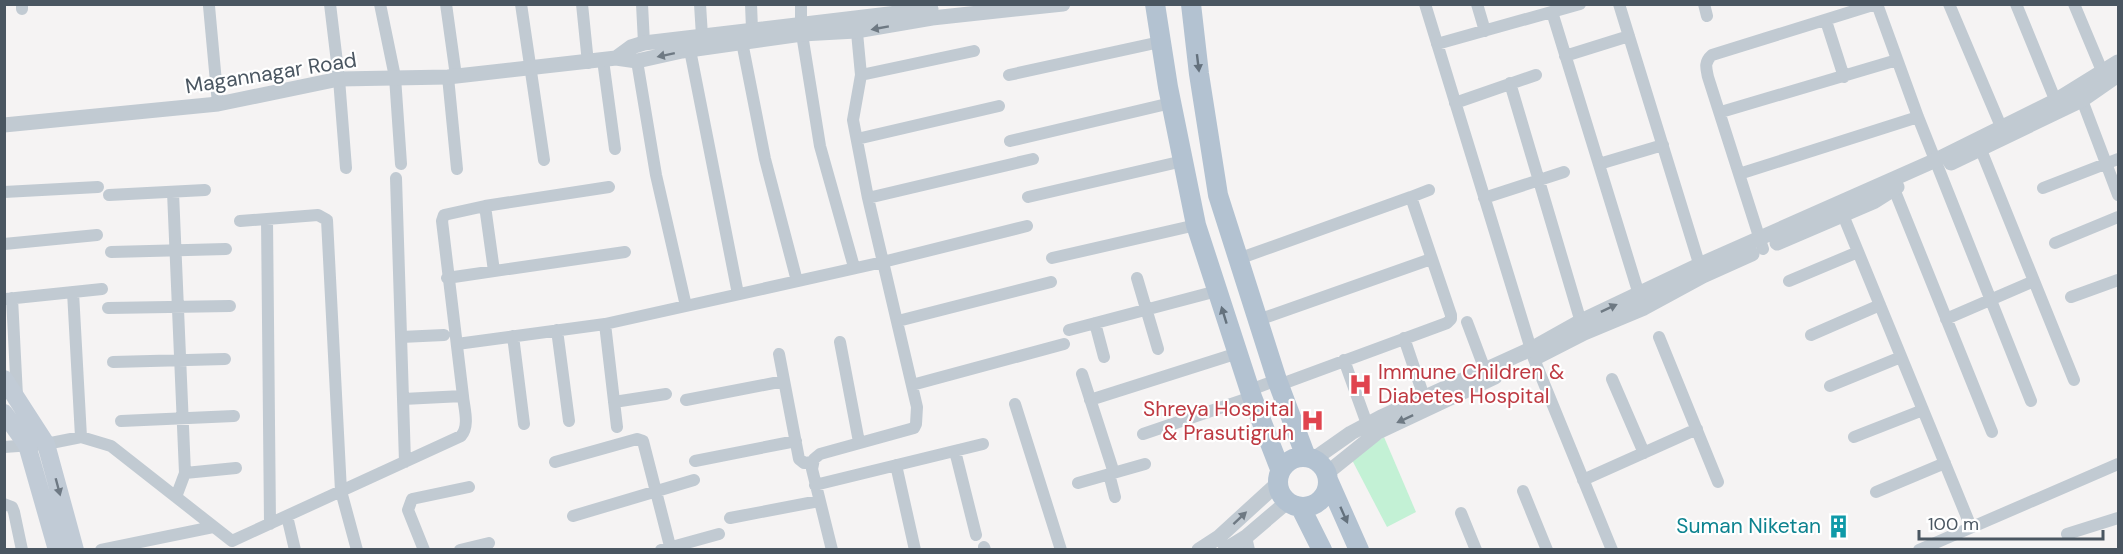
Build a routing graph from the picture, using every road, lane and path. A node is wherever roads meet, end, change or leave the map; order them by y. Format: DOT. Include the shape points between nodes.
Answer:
graph roads {
  1 [pos="330,4"];
  2 [pos="380,4"];
  3 [pos="446,4"];
  4 [pos="521,4"];
  5 [pos="582,4"];
  6 [pos="642,4"];
  7 [pos="700,4"];
  8 [pos="751,4"];
  9 [pos="801,4"];
  10 [pos="969,4"];
  11 [pos="1063,4"];
  12 [pos="1155,4"];
  13 [pos="1191,4"];
  14 [pos="1425,4"];
  15 [pos="1477,4"];
  16 [pos="1580,4"];
  17 [pos="1619,4"];
  18 [pos="1877,4"];
  19 [pos="1949,4"];
  20 [pos="2074,4"];
  21 [pos="209,6"];
  22 [pos="2019,6"];
  23 [pos="999,8"];
  24 [pos="1533,11"];
  25 [pos="1552,12"];
  26 [pos="860,18"];
  27 [pos="1826,21"];
  28 [pos="752,29"];
  29 [pos="802,29"];
  30 [pos="1485,30"];
  31 [pos="702,36"];
  32 [pos="1629,36"];
  33 [pos="742,42"];
  34 [pos="1160,42"];
  35 [pos="644,43"];
  36 [pos="1437,44"];
  37 [pos="690,50"];
  38 [pos="974,51"];
  39 [pos="1565,56"];
  40 [pos="602,60"];
  41 [pos="1897,60"];
  42 [pos="637,61"];
  43 [pos="2118,62"];
  44 [pos="532,69"];
  45 [pos="861,75"];
  46 [pos="1009,75"];
  47 [pos="1536,75"];
  48 [pos="452,76"];
  49 [pos="395,77"];
  50 [pos="1844,77"];
  51 [pos="2110,77"];
  52 [pos="339,79"];
  53 [pos="1510,83"];
  54 [pos="2079,94"];
  55 [pos="1171,103"];
  56 [pos="1455,103"];
  57 [pos="218,104"];
  58 [pos="999,106"];
  59 [pos="2058,106"];
  60 [pos="1721,112"];
  61 [pos="1918,117"];
  62 [pos="4,125"];
  63 [pos="2003,132"];
  64 [pos="857,139"];
  65 [pos="1010,141"];
  66 [pos="1663,145"];
  67 [pos="615,149"];
  68 [pos="1981,150"];
  69 [pos="1033,159"];
  70 [pos="543,160"];
  71 [pos="1183,161"];
  72 [pos="2113,162"];
  73 [pos="401,164"];
  74 [pos="1599,164"];
  75 [pos="1938,164"];
  76 [pos="346,168"];
  77 [pos="457,169"];
  78 [pos="1564,172"];
  79 [pos="1739,174"];
  80 [pos="396,178"];
  81 [pos="1538,180"];
  82 [pos="98,187"];
  83 [pos="609,187"];
  84 [pos="2043,188"];
  85 [pos="1894,189"];
  86 [pos="205,190"];
  87 [pos="1429,190"];
  88 [pos="4,192"];
  89 [pos="173,192"];
  90 [pos="109,195"];
  91 [pos="2118,195"];
  92 [pos="1028,197"];
  93 [pos="1411,197"];
  94 [pos="868,198"];
  95 [pos="1484,198"];
  96 [pos="485,206"];
  97 [pos="1843,215"];
  98 [pos="2118,218"];
  99 [pos="267,219"];
  100 [pos="240,221"];
  101 [pos="1196,225"];
  102 [pos="1027,226"];
  103 [pos="97,235"];
  104 [pos="2055,243"];
  105 [pos="4,244"];
  106 [pos="1761,244"];
  107 [pos="226,249"];
  108 [pos="176,251"];
  109 [pos="111,252"];
  110 [pos="625,252"];
  111 [pos="1858,252"];
  112 [pos="1053,258"];
  113 [pos="1238,259"];
  114 [pos="1431,259"];
  115 [pos="883,262"];
  116 [pos="854,267"];
  117 [pos="494,271"];
  118 [pos="1701,271"];
  119 [pos="447,278"];
  120 [pos="1137,278"];
  121 [pos="797,280"];
  122 [pos="2118,280"];
  123 [pos="1789,281"];
  124 [pos="2034,281"];
  125 [pos="1051,282"];
  126 [pos="102,289"];
  127 [pos="1216,291"];
  128 [pos="73,292"];
  129 [pos="738,294"];
  130 [pos="2071,297"];
  131 [pos="8,299"];
  132 [pos="1990,300"];
  133 [pos="1642,301"];
  134 [pos="1880,305"];
  135 [pos="230,306"];
  136 [pos="686,306"];
  137 [pos="178,307"];
  138 [pos="108,308"];
  139 [pos="1146,310"];
  140 [pos="1946,319"];
  141 [pos="1258,320"];
  142 [pos="898,321"];
  143 [pos="1467,322"];
  144 [pos="1095,323"];
  145 [pos="605,324"];
  146 [pos="1583,327"];
  147 [pos="557,330"];
  148 [pos="1069,330"];
  149 [pos="444,335"];
  150 [pos="1810,335"];
  151 [pos="513,336"];
  152 [pos="1659,337"];
  153 [pos="401,338"];
  154 [pos="1404,338"];
  155 [pos="840,342"];
  156 [pos="457,344"];
  157 [pos="1064,344"];
  158 [pos="1158,349"];
  159 [pos="1238,353"];
  160 [pos="779,354"];
  161 [pos="1533,354"];
  162 [pos="1104,357"];
  163 [pos="1901,357"];
  164 [pos="225,359"];
  165 [pos="180,360"];
  166 [pos="1344,360"];
  167 [pos="113,362"];
  168 [pos="1485,370"];
  169 [pos="1082,374"];
  170 [pos="4,379"];
  171 [pos="1612,379"];
  172 [pos="784,381"];
  173 [pos="2074,381"];
  174 [pos="1278,383"];
  175 [pos="912,385"];
  176 [pos="1830,386"];
  177 [pos="666,394"];
  178 [pos="1251,394"];
  179 [pos="463,396"];
  180 [pos="1424,397"];
  181 [pos="17,398"];
  182 [pos="403,399"];
  183 [pos="686,400"];
  184 [pos="1090,400"];
  185 [pos="2031,401"];
  186 [pos="614,402"];
  187 [pos="1015,404"];
  188 [pos="1923,410"];
  189 [pos="4,413"];
  190 [pos="234,417"];
  191 [pos="183,418"];
  192 [pos="121,421"];
  193 [pos="569,421"];
  194 [pos="524,424"];
  195 [pos="1367,424"];
  196 [pos="617,427"];
  197 [pos="1697,429"];
  198 [pos="1992,432"];
  199 [pos="1143,434"];
  200 [pos="81,437"];
  201 [pos="1854,437"];
  202 [pos="796,441"];
  203 [pos="859,442"];
  204 [pos="46,444"];
  205 [pos="983,444"];
  206 [pos="27,445"];
  207 [pos="4,447"];
  208 [pos="956,451"];
  209 [pos="1644,453"];
  210 [pos="695,461"];
  211 [pos="405,462"];
  212 [pos="555,462"];
  213 [pos="813,462"];
  214 [pos="1945,463"];
  215 [pos="1144,464"];
  216 [pos="2118,464"];
  217 [pos="896,465"];
  218 [pos="1319,467"];
  219 [pos="236,468"];
  220 [pos="185,473"];
  221 [pos="1111,473"];
  222 [pos="1279,476"];
  223 [pos="694,480"];
  224 [pos="1583,480"];
  225 [pos="1718,482"];
  226 [pos="1078,483"];
  227 [pos="815,485"];
  228 [pos="469,486"];
  229 [pos="657,491"];
  230 [pos="1523,491"];
  231 [pos="341,492"];
  232 [pos="1876,492"];
  233 [pos="176,497"];
  234 [pos="1115,497"];
  235 [pos="819,501"];
  236 [pos="4,504"];
  237 [pos="1294,505"];
  238 [pos="1461,513"];
  239 [pos="287,516"];
  240 [pos="573,516"];
  241 [pos="730,518"];
  242 [pos="2118,518"];
  243 [pos="270,524"];
  244 [pos="213,526"];
  245 [pos="1971,527"];
  246 [pos="719,534"];
  247 [pos="2067,534"];
  248 [pos="976,535"];
  249 [pos="489,543"];
  250 [pos="1248,543"];
  251 [pos="232,545"];
  252 [pos="22,549"];
  253 [pos="57,549"];
  254 [pos="75,549"];
  255 [pos="101,549"];
  256 [pos="295,549"];
  257 [pos="357,549"];
  258 [pos="424,549"];
  259 [pos="460,549"];
  260 [pos="668,549"];
  261 [pos="832,549"];
  262 [pos="915,549"];
  263 [pos="1061,549"];
  264 [pos="1199,549"];
  265 [pos="1225,549"];
  266 [pos="1322,549"];
  267 [pos="1359,549"];
  268 [pos="1476,549"];
  269 [pos="1547,549"];
  270 [pos="1612,549"];
  271 [pos="1919,549"];
  1 -- 52 [label="street"];
  2 -- 49 [label="street"];
  3 -- 48 [label="street"];
  4 -- 44 [label="street"];
  5 -- 40 [label="street"];
  6 -- 35 [label="street"];
  7 -- 31 [label="street"];
  8 -- 28 [label="street"];
  9 -- 29 [label="street"];
  10 -- 26 [label="street, Magannagar Road"];
  11 -- 23 [label="street, Magannagar Road"];
  12 -- 34 [label="main road"];
  13 -- 113 [label="main road, one-way" via="1218,195"];
  14 -- 36 [label="street"];
  15 -- 30 [label="street"];
  16 -- 25 [label="street"];
  17 -- 32 [label="street"];
  18 -- 27 [label="street"];
  18 -- 41 [label="street"];
  19 -- 63 [label="street"];
  20 -- 51 [label="street"];
  21 -- 57 [label="street"];
  22 -- 59 [label="street"];
  23 -- 26 [label="street, Magannagar Road, one-way" via="932,18"];
  24 -- 25 [label="street"];
  24 -- 30 [label="street"];
  25 -- 39 [label="street"];
  26 -- 29 [label="street, Magannagar Road"];
  26 -- 45 [label="street"];
  27 -- 50 [label="street"];
  27 -- 60 [label="street" via="1707,59 1708,77"];
  28 -- 29 [label="street, Magannagar Road"];
  28 -- 31 [label="street, Magannagar Road"];
  29 -- 33 [label="street, Magannagar Road"];
  29 -- 116 [label="street" via="820,146"];
  30 -- 36 [label="street"];
  31 -- 35 [label="street, Magannagar Road"];
  32 -- 39 [label="street"];
  32 -- 66 [label="street"];
  33 -- 37 [label="street, Magannagar Road"];
  33 -- 121 [label="street" via="765,159"];
  34 -- 46 [label="street"];
  34 -- 55 [label="main road"];
  35 -- 40 [label="street, Magannagar Road"];
  36 -- 56 [label="street"];
  37 -- 42 [label="street, Magannagar Road, one-way"];
  37 -- 129 [label="street"];
  38 -- 45 [label="street"];
  39 -- 74 [label="street"];
  40 -- 42 [label="street, Magannagar Road"];
  40 -- 44 [label="street, Magannagar Road"];
  40 -- 67 [label="street"];
  41 -- 50 [label="street"];
  41 -- 61 [label="street"];
  42 -- 136 [label="street" via="656,175"];
  43 -- 51 [label="street"];
  44 -- 48 [label="street, Magannagar Road"];
  44 -- 70 [label="street"];
  45 -- 64 [label="street" via="853,120"];
  47 -- 53 [label="street"];
  48 -- 49 [label="street, Magannagar Road"];
  48 -- 77 [label="street"];
  49 -- 52 [label="street, Magannagar Road"];
  49 -- 73 [label="street"];
  50 -- 60 [label="street"];
  51 -- 54 [label="street"];
  52 -- 57 [label="street, Magannagar Road"];
  52 -- 76 [label="street"];
  53 -- 56 [label="street"];
  53 -- 81 [label="street"];
  54 -- 59 [label="street"];
  54 -- 72 [label="street"];
  55 -- 65 [label="street"];
  55 -- 71 [label="main road"];
  56 -- 95 [label="street"];
  57 -- 62 [label="street, Magannagar Road"];
  58 -- 64 [label="street"];
  59 -- 63 [label="street"];
  60 -- 79 [label="street"];
  61 -- 75 [label="street"];
  61 -- 79 [label="street"];
  63 -- 68 [label="street"];
  63 -- 75 [label="street"];
  64 -- 94 [label="street"];
  66 -- 74 [label="street"];
  66 -- 118 [label="street"];
  68 -- 75 [label="street"];
  68 -- 124 [label="street"];
  69 -- 94 [label="street"];
  71 -- 92 [label="street"];
  71 -- 101 [label="main road"];
  72 -- 84 [label="street"];
  72 -- 91 [label="street"];
  74 -- 133 [label="street"];
  75 -- 85 [label="street"];
  75 -- 106 [label="street"];
  75 -- 132 [label="street"];
  78 -- 81 [label="street"];
  79 -- 106 [label="street"];
  80 -- 153 [label="street"];
  81 -- 95 [label="street"];
  81 -- 146 [label="street"];
  82 -- 88 [label="street"];
  83 -- 96 [label="street"];
  85 -- 97 [label="street"];
  85 -- 140 [label="street"];
  86 -- 89 [label="street"];
  87 -- 93 [label="street"];
  89 -- 90 [label="street"];
  89 -- 108 [label="street"];
  93 -- 113 [label="street"];
  93 -- 114 [label="street"];
  94 -- 115 [label="street"];
  95 -- 161 [label="street"];
  96 -- 117 [label="street"];
  96 -- 119 [label="street" via="444,215"];
  97 -- 106 [label="street"];
  97 -- 111 [label="street"];
  98 -- 104 [label="street"];
  99 -- 100 [label="street"];
  99 -- 231 [label="street" via="318,215 327,220"];
  99 -- 243 [label="street"];
  101 -- 112 [label="street"];
  101 -- 127 [label="main road"];
  102 -- 115 [label="street"];
  103 -- 105 [label="street"];
  106 -- 118 [label="street"];
  107 -- 108 [label="street"];
  108 -- 109 [label="street"];
  108 -- 137 [label="street"];
  110 -- 117 [label="street"];
  111 -- 123 [label="street"];
  111 -- 134 [label="street"];
  113 -- 141 [label="main road"];
  114 -- 141 [label="street"];
  114 -- 154 [label="street" via="1451,319"];
  115 -- 116 [label="street"];
  115 -- 142 [label="street"];
  116 -- 121 [label="street"];
  117 -- 119 [label="street"];
  118 -- 133 [label="street"];
  119 -- 156 [label="street"];
  120 -- 139 [label="street"];
  121 -- 129 [label="street"];
  122 -- 130 [label="street"];
  124 -- 132 [label="street"];
  124 -- 173 [label="street"];
  125 -- 142 [label="street"];
  126 -- 128 [label="street"];
  127 -- 139 [label="street"];
  159 -- 127 [label="main road, one-way"];
  128 -- 131 [label="street"];
  128 -- 200 [label="street"];
  129 -- 136 [label="street"];
  131 -- 181 [label="street"];
  132 -- 140 [label="street"];
  132 -- 185 [label="street"];
  133 -- 146 [label="street"];
  134 -- 150 [label="street"];
  134 -- 163 [label="street"];
  135 -- 137 [label="street"];
  136 -- 145 [label="street"];
  137 -- 138 [label="street"];
  137 -- 165 [label="street"];
  139 -- 144 [label="street"];
  139 -- 158 [label="street"];
  140 -- 198 [label="street"];
  141 -- 174 [label="main road"];
  142 -- 175 [label="street"];
  143 -- 168 [label="street"];
  144 -- 148 [label="street"];
  144 -- 162 [label="street"];
  145 -- 147 [label="street"];
  145 -- 186 [label="street"];
  146 -- 161 [label="street"];
  147 -- 151 [label="street"];
  147 -- 193 [label="street"];
  149 -- 153 [label="street"];
  151 -- 156 [label="street"];
  151 -- 194 [label="street"];
  152 -- 197 [label="street"];
  153 -- 182 [label="street"];
  154 -- 166 [label="street"];
  154 -- 180 [label="street"];
  155 -- 203 [label="street"];
  156 -- 179 [label="street"];
  157 -- 175 [label="street"];
  159 -- 178 [label="main road"];
  159 -- 184 [label="street"];
  160 -- 172 [label="street"];
  161 -- 168 [label="street"];
  161 -- 218 [label="street, one-way" via="1378,432"];
  161 -- 224 [label="street"];
  163 -- 176 [label="street"];
  163 -- 188 [label="street"];
  164 -- 165 [label="street"];
  165 -- 167 [label="street"];
  165 -- 191 [label="street"];
  166 -- 174 [label="street"];
  166 -- 195 [label="street"];
  168 -- 180 [label="street"];
  169 -- 184 [label="street"];
  170 -- 181 [label="main road"];
  171 -- 209 [label="street"];
  172 -- 183 [label="street"];
  172 -- 202 [label="street"];
  174 -- 178 [label="street"];
  174 -- 218 [label="main road"];
  175 -- 203 [label="street" via="917,407 914,428"];
  177 -- 186 [label="street"];
  178 -- 199 [label="street"];
  178 -- 222 [label="main road"];
  179 -- 182 [label="street"];
  179 -- 211 [label="street" via="466,429 461,436"];
  180 -- 195 [label="street"];
  181 -- 204 [label="main road"];
  182 -- 211 [label="street"];
  184 -- 221 [label="street"];
  186 -- 196 [label="street"];
  187 -- 263 [label="street"];
  188 -- 201 [label="street"];
  188 -- 214 [label="street"];
  189 -- 206 [label="main road"];
  190 -- 191 [label="street"];
  191 -- 192 [label="street"];
  191 -- 220 [label="street"];
  195 -- 218 [label="street"];
  197 -- 209 [label="street"];
  197 -- 225 [label="street"];
  200 -- 204 [label="street"];
  200 -- 233 [label="street" via="111,446"];
  202 -- 210 [label="street"];
  202 -- 213 [label="street" via="801,462"];
  203 -- 213 [label="street" via="820,454"];
  204 -- 206 [label="street"];
  204 -- 254 [label="main road, one-way"];
  205 -- 208 [label="street"];
  206 -- 207 [label="street"];
  206 -- 253 [label="main road"];
  208 -- 217 [label="street"];
  208 -- 248 [label="street"];
  209 -- 224 [label="street"];
  211 -- 231 [label="street"];
  212 -- 229 [label="street" via="637,439 645,445"];
  213 -- 227 [label="street"];
  214 -- 232 [label="street"];
  214 -- 245 [label="street"];
  215 -- 221 [label="street"];
  216 -- 245 [label="street"];
  217 -- 227 [label="street"];
  217 -- 262 [label="street"];
  218 -- 222 [label="main road" via="1295,457"];
  218 -- 237 [label="main road" via="1327,491 1312,506"];
  218 -- 267 [label="main road, one-way"];
  219 -- 220 [label="street"];
  220 -- 233 [label="street"];
  221 -- 226 [label="street"];
  221 -- 234 [label="street"];
  222 -- 237 [label="main road" via="1280,494"];
  264 -- 222 [label="street, one-way" via="1219,537"];
  223 -- 229 [label="street"];
  224 -- 270 [label="street"];
  227 -- 235 [label="street"];
  228 -- 258 [label="street" via="412,499 408,510"];
  229 -- 240 [label="street"];
  229 -- 260 [label="street"];
  230 -- 269 [label="street"];
  231 -- 239 [label="street"];
  231 -- 257 [label="street"];
  233 -- 244 [label="street"];
  235 -- 241 [label="street"];
  235 -- 261 [label="street"];
  236 -- 252 [label="street" via="14,512"];
  237 -- 250 [label="street"];
  237 -- 266 [label="main road"];
  238 -- 268 [label="street"];
  239 -- 243 [label="street"];
  239 -- 256 [label="street"];
  242 -- 247 [label="street"];
  243 -- 251 [label="street"];
  244 -- 251 [label="street"];
  244 -- 255 [label="street"];
  245 -- 271 [label="street"];
  246 -- 260 [label="street"];
  249 -- 259 [label="street"];
  250 -- 265 [label="street"];
}
